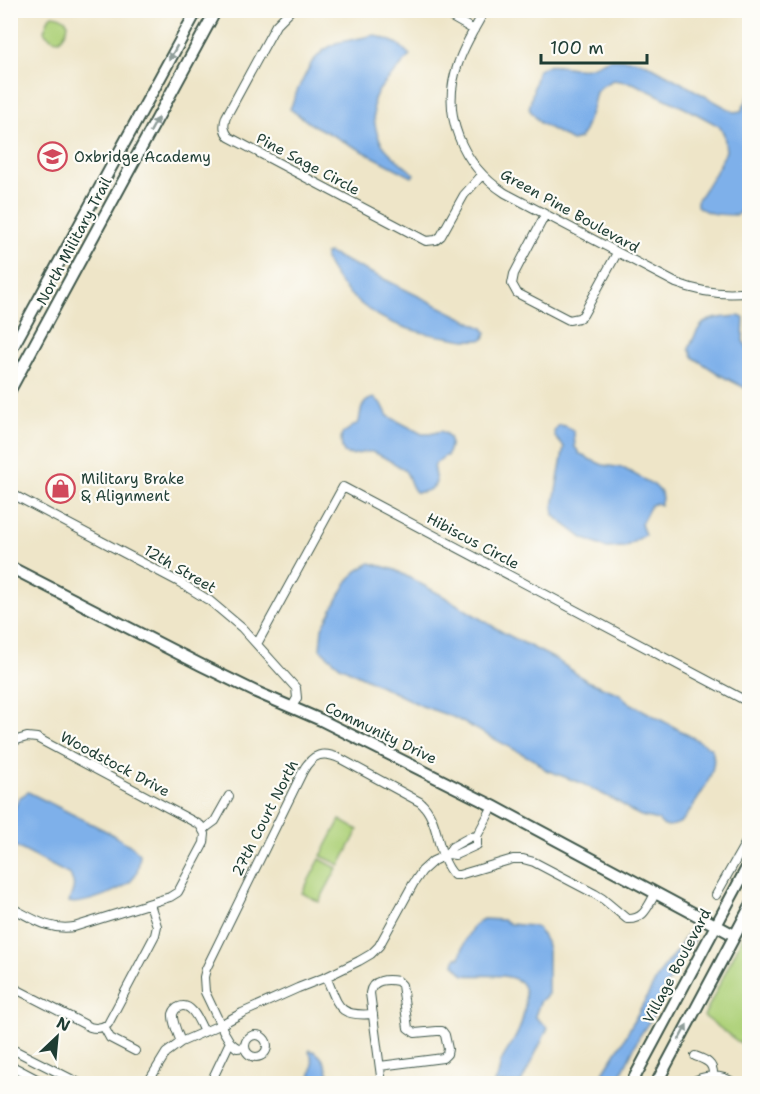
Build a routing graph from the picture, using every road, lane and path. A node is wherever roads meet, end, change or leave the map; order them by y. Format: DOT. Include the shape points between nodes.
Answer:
graph roads {
  1 [pos="196,10"];
  2 [pos="216,10"];
  3 [pos="291,10"];
  4 [pos="439,10"];
  5 [pos="485,10"];
  6 [pos="474,30"];
  7 [pos="482,176"];
  8 [pos="100,187"];
  9 [pos="116,195"];
  10 [pos="545,215"];
  11 [pos="617,253"];
  12 [pos="750,292"];
  13 [pos="10,352"];
  14 [pos="10,390"];
  15 [pos="10,493"];
  16 [pos="10,567"];
  17 [pos="256,644"];
  18 [pos="750,703"];
  19 [pos="292,707"];
  20 [pos="10,742"];
  21 [pos="229,796"];
  22 [pos="492,806"];
  23 [pos="204,829"];
  24 [pos="750,835"];
  25 [pos="446,856"];
  26 [pos="750,862"];
  27 [pos="655,894"];
  28 [pos="716,896"];
  29 [pos="150,904"];
  30 [pos="10,907"];
  31 [pos="750,907"];
  32 [pos="715,925"];
  33 [pos="734,935"];
  34 [pos="326,978"];
  35 [pos="10,986"];
  36 [pos="372,1014"];
  37 [pos="222,1024"];
  38 [pos="104,1027"];
  39 [pos="204,1032"];
  40 [pos="229,1040"];
  41 [pos="181,1042"];
  42 [pos="245,1047"];
  43 [pos="10,1048"];
  44 [pos="135,1051"];
  45 [pos="695,1056"];
  46 [pos="10,1065"];
  47 [pos="380,1066"];
  48 [pos="713,1076"];
  49 [pos="46,1083"];
  50 [pos="81,1083"];
  51 [pos="147,1083"];
  52 [pos="210,1083"];
  53 [pos="382,1083"];
  54 [pos="631,1083"];
  55 [pos="656,1083"];
  56 [pos="690,1083"];
  57 [pos="736,1083"];
  1 -- 8 [label="street, North Military Trail, one-way"];
  9 -- 2 [label="street, North Military Trail, one-way"];
  3 -- 7 [label="street, Pine Sage Circle" via="276,25 225,117 224,128 229,138 426,241 441,237 464,195"];
  4 -- 6 [label="street"];
  5 -- 6 [label="street, Green Pine Boulevard"];
  6 -- 7 [label="street, Green Pine Boulevard" via="457,66 452,106 456,131"];
  7 -- 10 [label="street, Green Pine Boulevard"];
  8 -- 9 [label="street"];
  8 -- 13 [label="street, North Military Trail"];
  9 -- 14 [label="street, North Military Trail"];
  10 -- 11 [label="street, Green Pine Boulevard"];
  10 -- 11 [label="street" via="512,284 517,293 564,318 574,320 583,315"];
  11 -- 12 [label="street, Green Pine Boulevard" via="687,287 714,293"];
  15 -- 17 [label="street, 12th Street" via="192,590 226,614"];
  16 -- 19 [label="street, Community Drive"];
  17 -- 18 [label="street, Hibiscus Circle" via="343,487"];
  17 -- 19 [label="street, 12th Street" via="296,688 297,698"];
  19 -- 22 [label="street, Community Drive"];
  20 -- 23 [label="street, Woodstock Drive" via="37,738"];
  21 -- 23 [label="street" via="215,821"];
  22 -- 25 [label="street" via="477,836 452,848"];
  22 -- 27 [label="street, Community Drive"];
  23 -- 29 [label="street" via="204,843 178,892"];
  24 -- 28 [label="street"];
  25 -- 27 [label="street, 27th Court North" via="454,875 513,859 529,860 595,894 627,919 645,912"];
  25 -- 34 [label="street" via="422,871 380,946"];
  25 -- 37 [label="street, 27th Court North" via="429,812 420,802 333,756 312,758 206,969 205,992"];
  26 -- 32 [label="street, Village Boulevard"];
  27 -- 32 [label="street, Community Drive"];
  29 -- 30 [label="street" via="63,929"];
  29 -- 38 [label="street" via="157,926 155,935"];
  31 -- 33 [label="street"];
  32 -- 33 [label="street, Community Drive"];
  32 -- 54 [label="street, Village Boulevard"];
  55 -- 33 [label="street, one-way"];
  34 -- 36 [label="street" via="344,1011"];
  34 -- 37 [label="street"];
  35 -- 38 [label="street" via="94,1029"];
  36 -- 47 [label="street"];
  36 -- 47 [label="street" via="370,988 378,981 399,981 408,1028 416,1032 442,1031 448,1049 443,1058"];
  37 -- 39 [label="street"];
  37 -- 40 [label="street, 27th Court North"];
  38 -- 44 [label="street" via="111,1038"];
  39 -- 41 [label="street"];
  39 -- 41 [label="street" via="188,1007 178,1007 173,1015"];
  40 -- 42 [label="street" via="237,1048"];
  40 -- 52 [label="street"];
  41 -- 51 [label="street" via="166,1053"];
  43 -- 50 [label="street"];
  45 -- 48 [label="street" via="709,1062"];
  46 -- 49 [label="street"];
  47 -- 53 [label="street"];
  48 -- 56 [label="street"];
  48 -- 57 [label="street"];
}
